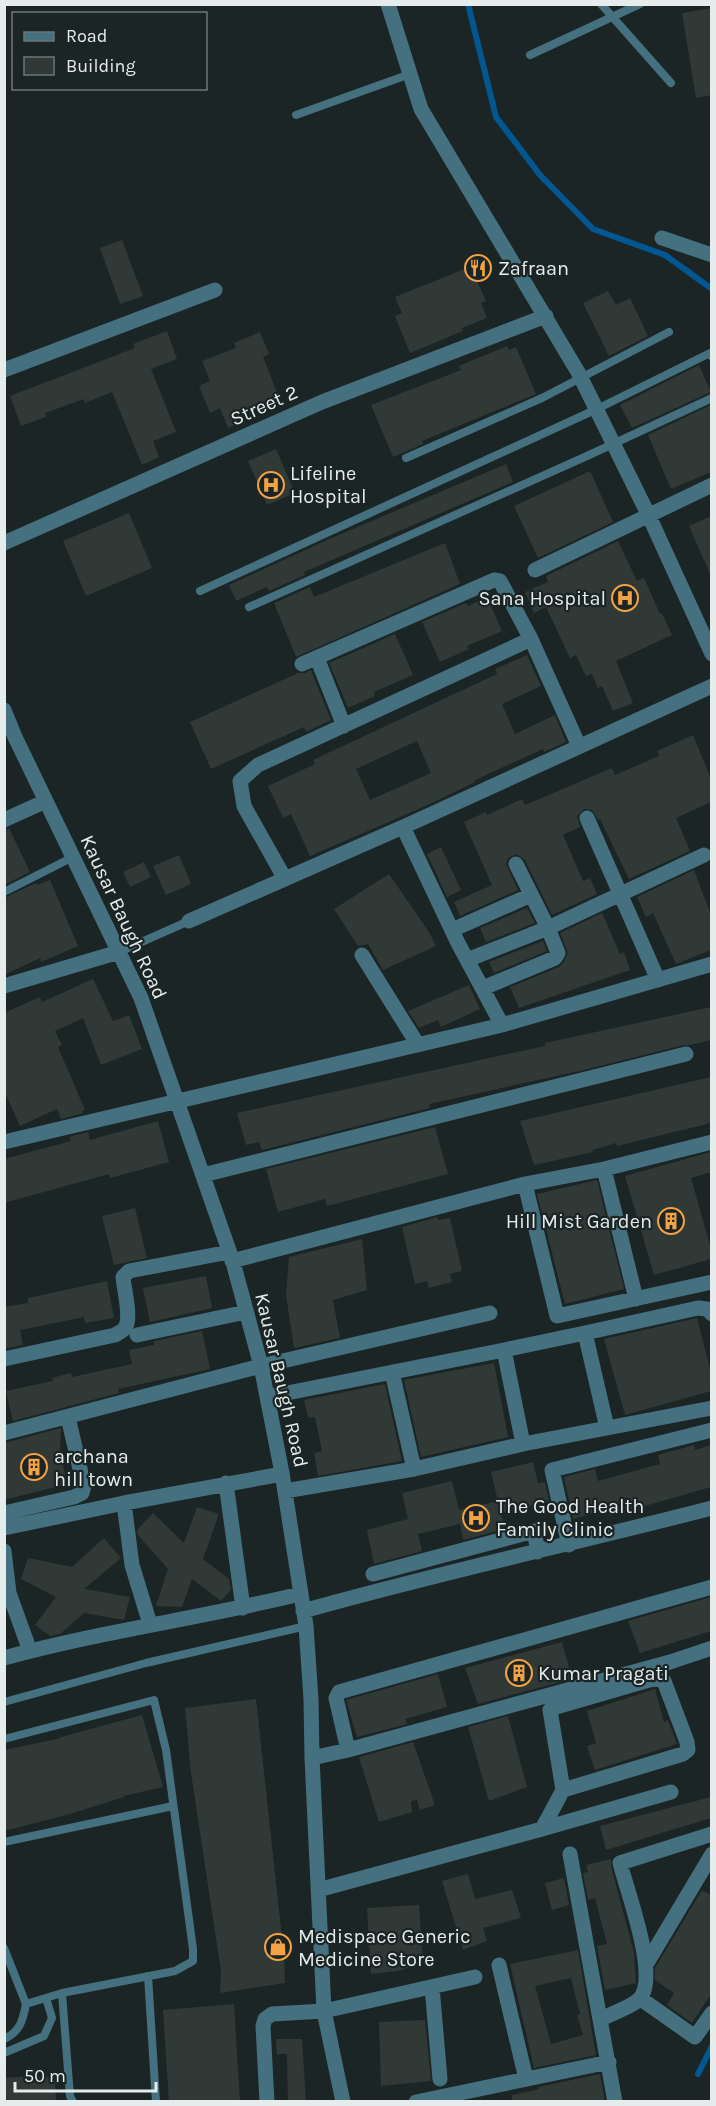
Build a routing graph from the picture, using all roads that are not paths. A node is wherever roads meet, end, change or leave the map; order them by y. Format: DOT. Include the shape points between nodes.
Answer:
graph roads {
  1 [pos="388,4"];
  2 [pos="602,4"];
  3 [pos="640,4"];
  4 [pos="611,17"];
  5 [pos="530,55"];
  6 [pos="410,74"];
  7 [pos="671,83"];
  8 [pos="296,115"];
  9 [pos="662,238"];
  10 [pos="711,255"];
  11 [pos="215,290"];
  12 [pos="546,316"];
  13 [pos="669,332"];
  14 [pos="711,357"];
  15 [pos="4,370"];
  16 [pos="581,378"];
  17 [pos="711,398"];
  18 [pos="597,409"];
  19 [pos="614,444"];
  20 [pos="406,458"];
  21 [pos="711,485"];
  22 [pos="648,514"];
  23 [pos="4,543"];
  24 [pos="535,570"];
  25 [pos="200,591"];
  26 [pos="249,607"];
  27 [pos="531,639"];
  28 [pos="711,654"];
  29 [pos="317,658"];
  30 [pos="302,664"];
  31 [pos="711,686"];
  32 [pos="5,712"];
  33 [pos="344,726"];
  34 [pos="579,746"];
  35 [pos="46,801"];
  36 [pos="587,818"];
  37 [pos="4,820"];
  38 [pos="403,827"];
  39 [pos="704,855"];
  40 [pos="73,857"];
  41 [pos="516,864"];
  42 [pos="285,879"];
  43 [pos="4,892"];
  44 [pos="621,894"];
  45 [pos="531,895"];
  46 [pos="189,921"];
  47 [pos="548,927"];
  48 [pos="452,930"];
  49 [pos="119,952"];
  50 [pos="362,955"];
  51 [pos="467,960"];
  52 [pos="711,964"];
  53 [pos="658,980"];
  54 [pos="4,986"];
  55 [pos="483,988"];
  56 [pos="502,1025"];
  57 [pos="418,1045"];
  58 [pos="686,1054"];
  59 [pos="177,1100"];
  60 [pos="4,1142"];
  61 [pos="711,1142"];
  62 [pos="604,1169"];
  63 [pos="203,1175"];
  64 [pos="525,1184"];
  65 [pos="231,1256"];
  66 [pos="711,1282"];
  67 [pos="636,1299"];
  68 [pos="246,1312"];
  69 [pos="490,1313"];
  70 [pos="711,1314"];
  71 [pos="585,1333"];
  72 [pos="137,1335"];
  73 [pos="504,1350"];
  74 [pos="4,1359"];
  75 [pos="261,1366"];
  76 [pos="392,1372"];
  77 [pos="267,1397"];
  78 [pos="711,1407"];
  79 [pos="68,1417"];
  80 [pos="607,1428"];
  81 [pos="711,1430"];
  82 [pos="4,1432"];
  83 [pos="523,1444"];
  84 [pos="414,1469"];
  85 [pos="282,1474"];
  86 [pos="226,1483"];
  87 [pos="285,1491"];
  88 [pos="124,1503"];
  89 [pos="711,1508"];
  90 [pos="4,1513"];
  91 [pos="4,1528"];
  92 [pos="569,1545"];
  93 [pos="4,1551"];
  94 [pos="538,1552"];
  95 [pos="444,1555"];
  96 [pos="448,1573"];
  97 [pos="373,1574"];
  98 [pos="711,1587"];
  99 [pos="300,1594"];
  100 [pos="243,1608"];
  101 [pos="304,1618"];
  102 [pos="150,1624"];
  103 [pos="711,1647"];
  104 [pos="30,1651"];
  105 [pos="4,1658"];
  106 [pos="4,1702"];
  107 [pos="4,1739"];
  108 [pos="348,1750"];
  109 [pos="312,1758"];
  110 [pos="563,1790"];
  111 [pos="671,1792"];
  112 [pos="173,1806"];
  113 [pos="543,1829"];
  114 [pos="711,1834"];
  115 [pos="4,1842"];
  116 [pos="570,1854"];
  117 [pos="711,1854"];
  118 [pos="318,1890"];
  119 [pos="4,1948"];
  120 [pos="647,1963"];
  121 [pos="499,1965"];
  122 [pos="148,1976"];
  123 [pos="475,1977"];
  124 [pos="432,1987"];
  125 [pos="62,1993"];
  126 [pos="46,1998"];
  127 [pos="640,1999"];
  128 [pos="26,2004"];
  129 [pos="324,2011"];
  130 [pos="711,2013"];
  131 [pos="601,2019"];
  132 [pos="4,2039"];
  133 [pos="4,2053"];
  134 [pos="609,2062"];
  135 [pos="440,2079"];
  136 [pos="526,2079"];
  137 [pos="72,2102"];
  138 [pos="156,2102"];
  139 [pos="267,2102"];
  140 [pos="343,2102"];
  141 [pos="416,2102"];
  142 [pos="615,2102"];
  1 -- 6 [label="street"];
  2 -- 4 [label="lane"];
  3 -- 4 [label="lane"];
  4 -- 5 [label="lane"];
  4 -- 7 [label="lane"];
  6 -- 8 [label="lane"];
  6 -- 12 [label="street" via="421,110"];
  9 -- 10 [label="street"];
  11 -- 15 [label="street"];
  12 -- 16 [label="street"];
  12 -- 23 [label="street, Street 2" via="322,402"];
  13 -- 16 [label="lane"];
  14 -- 18 [label="lane" via="710,353"];
  16 -- 18 [label="street"];
  16 -- 20 [label="lane"];
  17 -- 19 [label="lane"];
  18 -- 19 [label="street"];
  18 -- 25 [label="lane"];
  19 -- 22 [label="street"];
  19 -- 26 [label="lane"];
  21 -- 22 [label="street"];
  22 -- 24 [label="street"];
  22 -- 28 [label="street"];
  27 -- 29 [label="street" via="500,581 494,580"];
  27 -- 33 [label="street"];
  27 -- 34 [label="street"];
  29 -- 30 [label="street"];
  29 -- 33 [label="street"];
  31 -- 34 [label="street"];
  32 -- 35 [label="street, Kausar Baugh Road"];
  33 -- 42 [label="street" via="258,765 240,781 244,806"];
  34 -- 38 [label="street"];
  35 -- 37 [label="street"];
  35 -- 40 [label="street, Kausar Baugh Road"];
  36 -- 44 [label="street"];
  38 -- 42 [label="street"];
  38 -- 48 [label="street"];
  39 -- 44 [label="street"];
  40 -- 43 [label="lane"];
  40 -- 49 [label="street, Kausar Baugh Road"];
  41 -- 45 [label="street"];
  42 -- 46 [label="street"];
  44 -- 47 [label="street"];
  44 -- 53 [label="street"];
  45 -- 47 [label="street"];
  45 -- 48 [label="street"];
  46 -- 49 [label="lane"];
  47 -- 51 [label="street"];
  47 -- 55 [label="street" via="558,953 555,958"];
  48 -- 51 [label="street"];
  49 -- 54 [label="street"];
  49 -- 59 [label="street, Kausar Baugh Road" via="141,998"];
  50 -- 57 [label="street"];
  51 -- 55 [label="street"];
  52 -- 53 [label="street"];
  53 -- 56 [label="street"];
  55 -- 56 [label="street"];
  56 -- 57 [label="street"];
  57 -- 59 [label="street"];
  58 -- 63 [label="street"];
  59 -- 60 [label="street"];
  59 -- 63 [label="street, Kausar Baugh Road"];
  61 -- 62 [label="street"];
  62 -- 64 [label="street"];
  62 -- 67 [label="street"];
  63 -- 65 [label="street, Kausar Baugh Road"];
  64 -- 65 [label="street"];
  64 -- 67 [label="street" via="557,1316"];
  65 -- 68 [label="street, Kausar Baugh Road"];
  65 -- 74 [label="street" via="129,1271 123,1277 128,1316 124,1329 115,1335"];
  66 -- 67 [label="street"];
  68 -- 72 [label="street"];
  68 -- 75 [label="street, Kausar Baugh Road"];
  69 -- 75 [label="street"];
  70 -- 71 [label="street" via="698,1308"];
  71 -- 73 [label="street"];
  71 -- 80 [label="street"];
  73 -- 76 [label="street"];
  73 -- 83 [label="street"];
  75 -- 77 [label="street, Kausar Baugh Road"];
  75 -- 79 [label="street"];
  76 -- 77 [label="street"];
  76 -- 84 [label="street"];
  77 -- 85 [label="street, Kausar Baugh Road"];
  78 -- 80 [label="street"];
  79 -- 82 [label="street"];
  79 -- 90 [label="street" via="84,1486 82,1493"];
  80 -- 83 [label="street"];
  81 -- 92 [label="street" via="552,1470"];
  83 -- 84 [label="street"];
  84 -- 87 [label="street"];
  85 -- 86 [label="street"];
  85 -- 87 [label="street, Kausar Baugh Road"];
  86 -- 88 [label="street"];
  86 -- 100 [label="street"];
  87 -- 99 [label="street, Kausar Baugh Road"];
  88 -- 91 [label="street"];
  88 -- 102 [label="street" via="132,1565"];
  89 -- 92 [label="street"];
  92 -- 94 [label="street"];
  93 -- 104 [label="street" via="9,1593"];
  94 -- 95 [label="street" via="534,1531"];
  94 -- 96 [label="street"];
  95 -- 96 [label="street"];
  95 -- 97 [label="street"];
  96 -- 101 [label="street"];
  98 -- 108 [label="street" via="339,1692 336,1698"];
  99 -- 100 [label="street"];
  99 -- 101 [label="street, Kausar Baugh Road"];
  100 -- 102 [label="street"];
  101 -- 106 [label="lane"];
  101 -- 109 [label="street, Kausar Baugh Road"];
  102 -- 104 [label="street"];
  103 -- 108 [label="street" via="659,1665"];
  104 -- 105 [label="street"];
  107 -- 112 [label="lane" via="154,1700"];
  108 -- 109 [label="street"];
  109 -- 118 [label="street, Kausar Baugh Road"];
  110 -- 110 [label="street" via="550,1710 657,1678 664,1681 688,1750 683,1755"];
  110 -- 113 [label="street"];
  111 -- 113 [label="street"];
  112 -- 115 [label="lane"];
  112 -- 122 [label="lane" via="193,1961 175,1971"];
  113 -- 118 [label="street"];
  114 -- 120 [label="street" via="620,1863"];
  116 -- 131 [label="street"];
  117 -- 120 [label="street"];
  118 -- 129 [label="street, Kausar Baugh Road"];
  119 -- 128 [label="lane"];
  120 -- 127 [label="street" via="646,1988"];
  121 -- 136 [label="street"];
  122 -- 125 [label="lane"];
  122 -- 138 [label="lane"];
  123 -- 124 [label="street"];
  124 -- 129 [label="street"];
  124 -- 135 [label="street"];
  125 -- 126 [label="lane"];
  125 -- 137 [label="lane"];
  126 -- 128 [label="lane"];
  126 -- 133 [label="lane" via="52,2018 44,2036"];
  127 -- 130 [label="street" via="696,2037"];
  127 -- 131 [label="street"];
  128 -- 132 [label="lane" via="23,2024"];
  129 -- 139 [label="street" via="272,2014 265,2019"];
  129 -- 140 [label="street, Kausar Baugh Road"];
  131 -- 134 [label="street"];
  134 -- 136 [label="street"];
  134 -- 142 [label="street"];
  136 -- 141 [label="street"];
}
